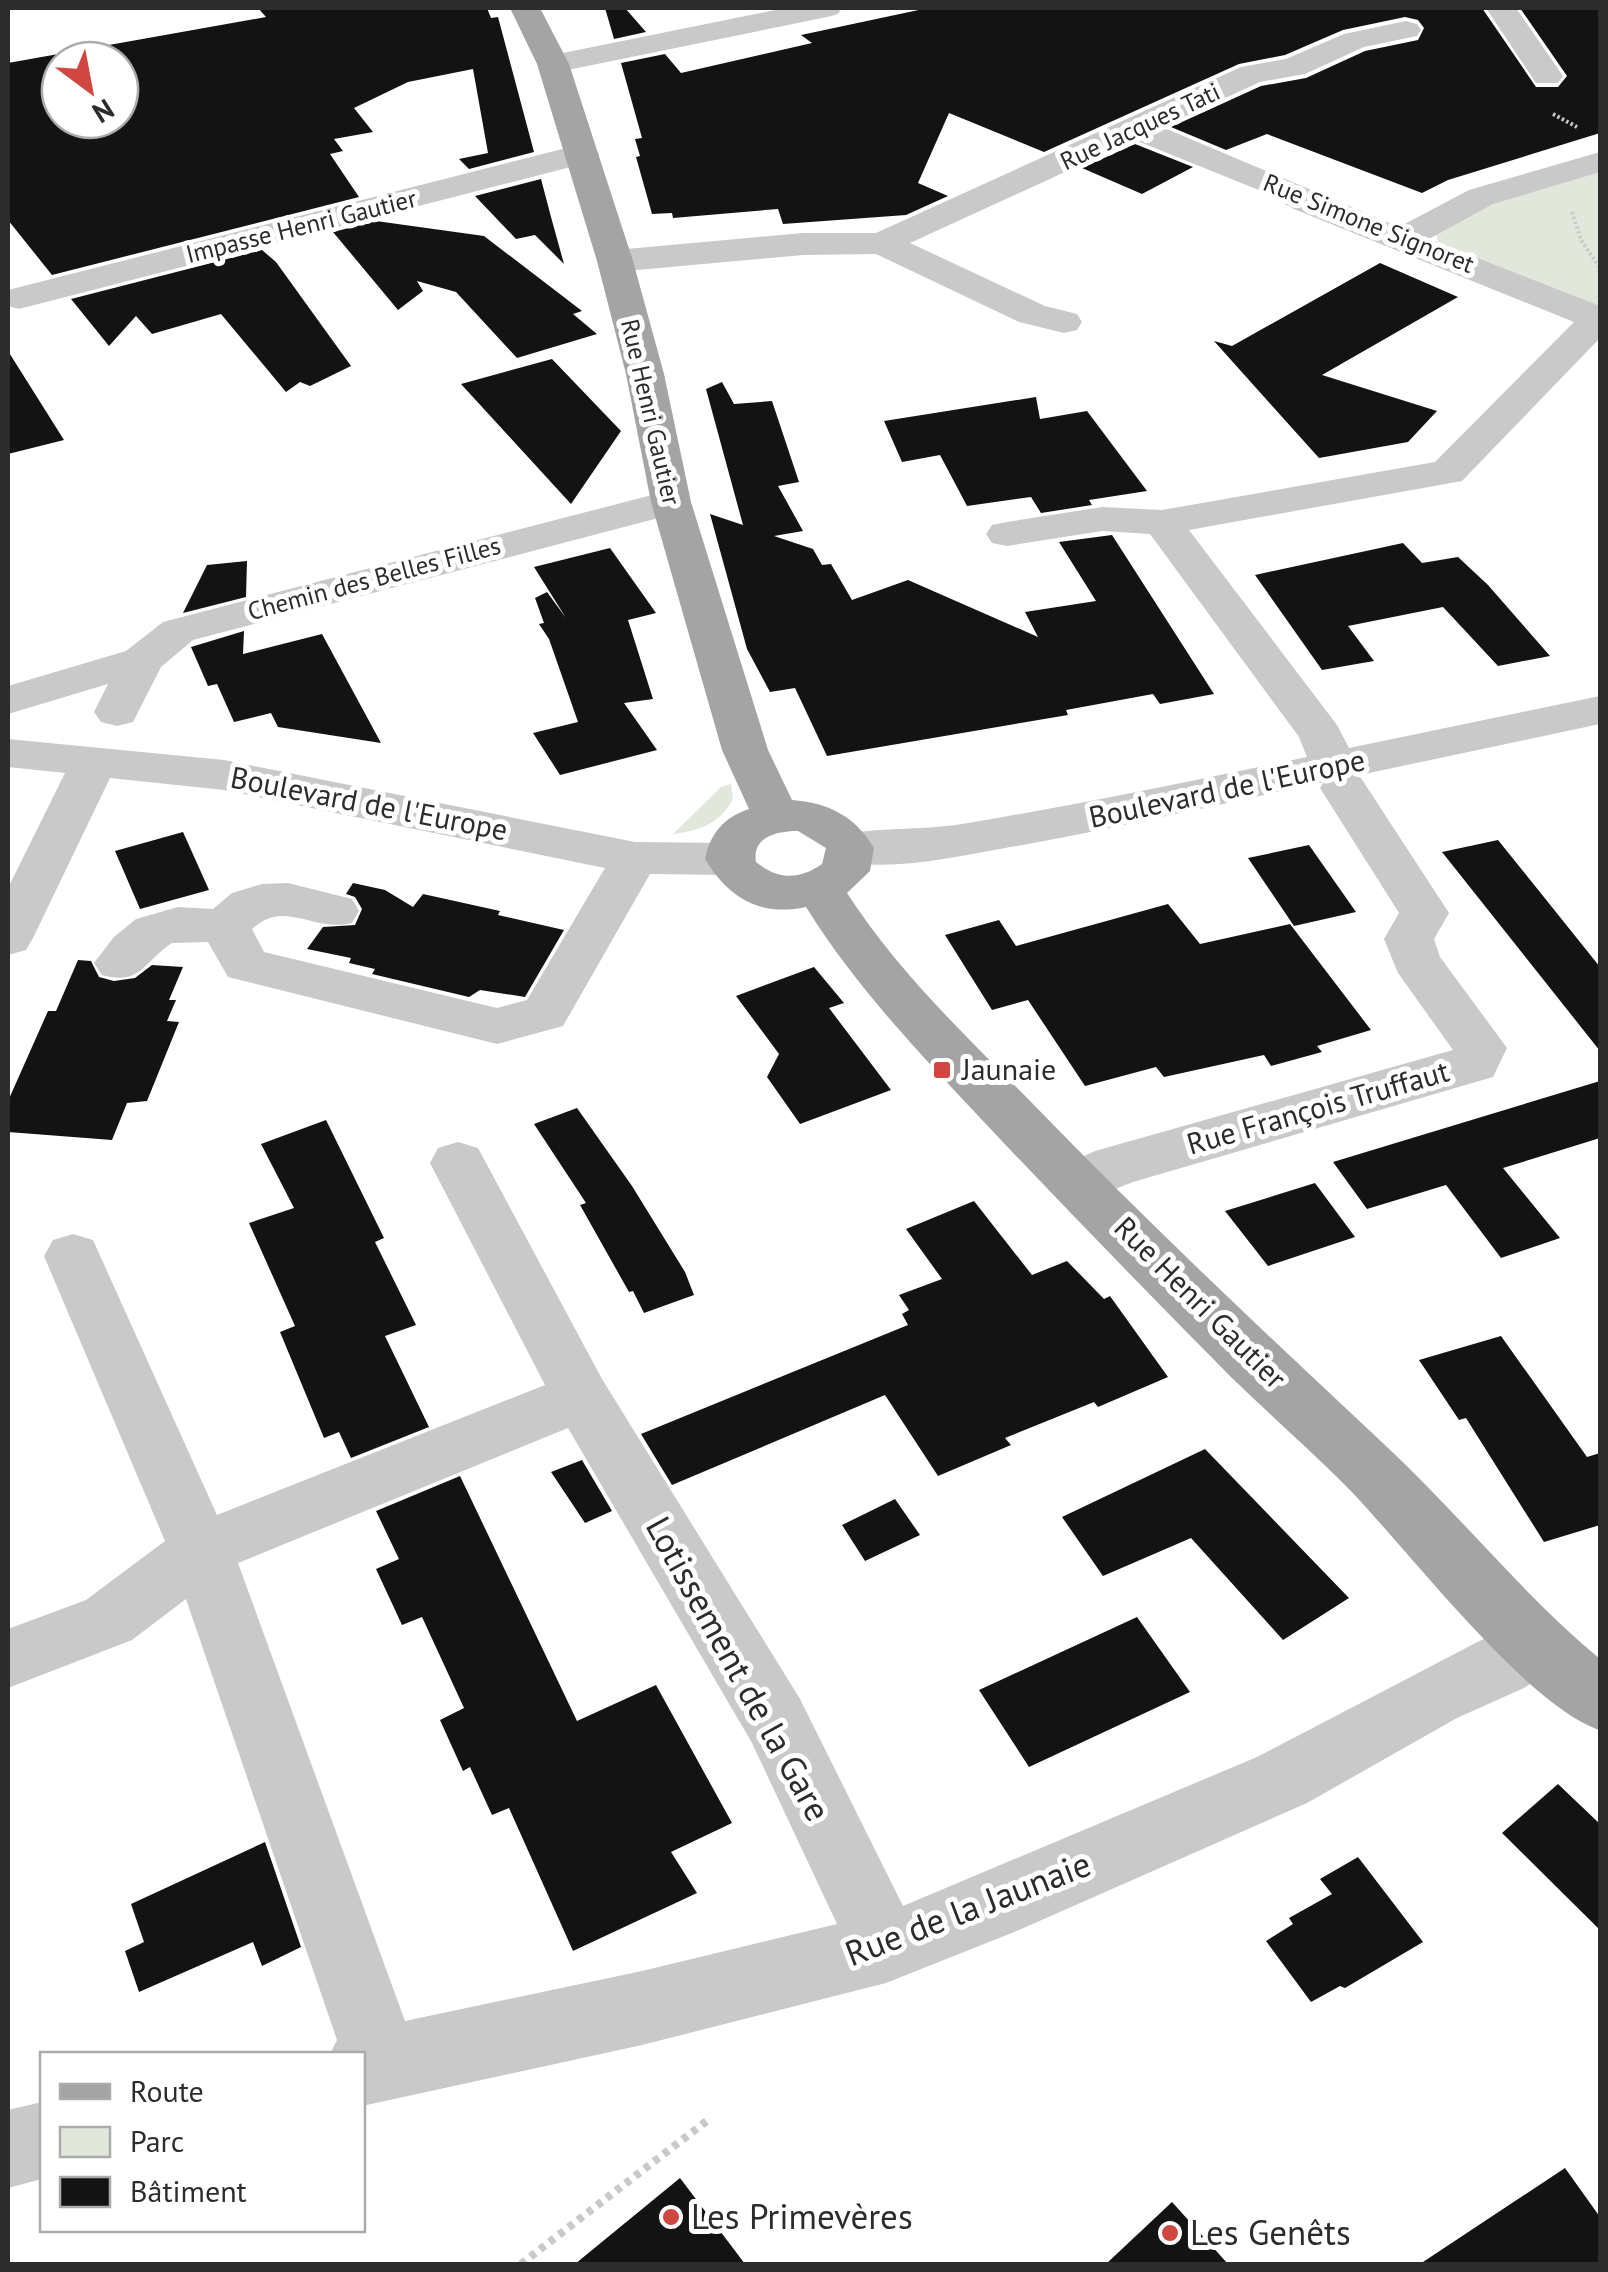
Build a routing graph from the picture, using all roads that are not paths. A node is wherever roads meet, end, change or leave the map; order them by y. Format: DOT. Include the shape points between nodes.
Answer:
graph roads {
  1 [pos="525,8"];
  2 [pos="828,8"];
  3 [pos="1501,8"];
  4 [pos="1406,30"];
  5 [pos="554,64"];
  6 [pos="1548,76"];
  7 [pos="1137,129"];
  8 [pos="582,154"];
  9 [pos="1600,162"];
  10 [pos="1404,238"];
  11 [pos="882,243"];
  12 [pos="615,261"];
  13 [pos="19,298"];
  14 [pos="1600,318"];
  15 [pos="1064,322"];
  16 [pos="671,502"];
  17 [pos="1162,522"];
  18 [pos="1008,534"];
  19 [pos="142,660"];
  20 [pos="8,700"];
  21 [pos="1600,710"];
  22 [pos="117,712"];
  23 [pos="8,753"];
  24 [pos="94,760"];
  25 [pos="1339,778"];
  26 [pos="776,816"];
  27 [pos="635,858"];
  28 [pos="729,858"];
  29 [pos="835,868"];
  30 [pos="334,911"];
  31 [pos="225,927"];
  32 [pos="8,938"];
  33 [pos="120,963"];
  34 [pos="458,1163"];
  35 [pos="1080,1182"];
  36 [pos="73,1256"];
  37 [pos="581,1396"];
  38 [pos="200,1550"];
  39 [pos="1534,1645"];
  40 [pos="8,1659"];
  41 [pos="1600,1700"];
  42 [pos="886,1948"];
  43 [pos="373,2065"];
  44 [pos="40,2140"];
  45 [pos="8,2148"];
  1 -- 5 [label="main road, Rue Henri Gautier"];
  2 -- 5 [label="street"];
  3 -- 6 [label="street"];
  4 -- 7 [label="street, Rue Jacques Tati" via="1252,74"];
  5 -- 8 [label="main road, Rue Henri Gautier"];
  7 -- 10 [label="street, Rue Simone Signoret"];
  7 -- 11 [label="street, Rue Jacques Tati"];
  8 -- 12 [label="main road, Rue Henri Gautier"];
  8 -- 13 [label="street, Impasse Henri Gautier"];
  9 -- 10 [label="street" via="1482,197"];
  10 -- 14 [label="street, Rue Simone Signoret"];
  11 -- 12 [label="street, Rue Jacques Tati"];
  11 -- 15 [label="street, Rue Jacques Tati" via="1032,314"];
  12 -- 16 [label="main road, Rue Henri Gautier"];
  14 -- 17 [label="street" via="1448,472"];
  16 -- 19 [label="street, Chemin des Belles Filles" via="178,631"];
  16 -- 26 [label="main road, Rue Henri Gautier" via="745,750"];
  17 -- 18 [label="street" via="1102,520"];
  17 -- 25 [label="street, Rue François Truffaut" via="1321,735"];
  19 -- 20 [label="street"];
  19 -- 22 [label="street, Chemin des Belles Filles"];
  21 -- 25 [label="street, Boulevard de l'Europe"];
  23 -- 24 [label="street, Boulevard de l'Europe"];
  24 -- 27 [label="street, Boulevard de l'Europe" via="224,776"];
  24 -- 32 [label="street"];
  25 -- 29 [label="street, Boulevard de l'Europe" via="930,845"];
  25 -- 35 [label="street, Rue François Truffaut" via="1424,913 1409,939 1416,962 1480,1048 1474,1064"];
  26 -- 28 [label="main road" via="736,836"];
  26 -- 29 [label="main road" via="816,819 844,836"];
  27 -- 28 [label="street, Boulevard de l'Europe"];
  27 -- 31 [label="street" via="545,1013 497,1026 246,965"];
  28 -- 29 [label="main road" via="734,871 761,890 800,893"];
  29 -- 35 [label="main road, Rue Henri Gautier" via="853,942 900,999"];
  30 -- 31 [label="street" via="281,896 240,908"];
  31 -- 33 [label="street" via="184,921 156,930 142,935"];
  34 -- 37 [label="street, Lotissement de la Gare"];
  35 -- 39 [label="main road, Rue Henri Gautier" via="1368,1468"];
  36 -- 38 [label="street"];
  37 -- 38 [label="street"];
  37 -- 42 [label="street, Lotissement de la Gare" via="776,1721"];
  38 -- 40 [label="street" via="109,1620"];
  38 -- 43 [label="street"];
  39 -- 41 [label="main road, Rue Henri Gautier"];
  39 -- 42 [label="street, Rue de la Jaunaie" via="1282,1780"];
  42 -- 43 [label="street, Rue de la Jaunaie"];
  44 -- 45 [label="street"];
}
